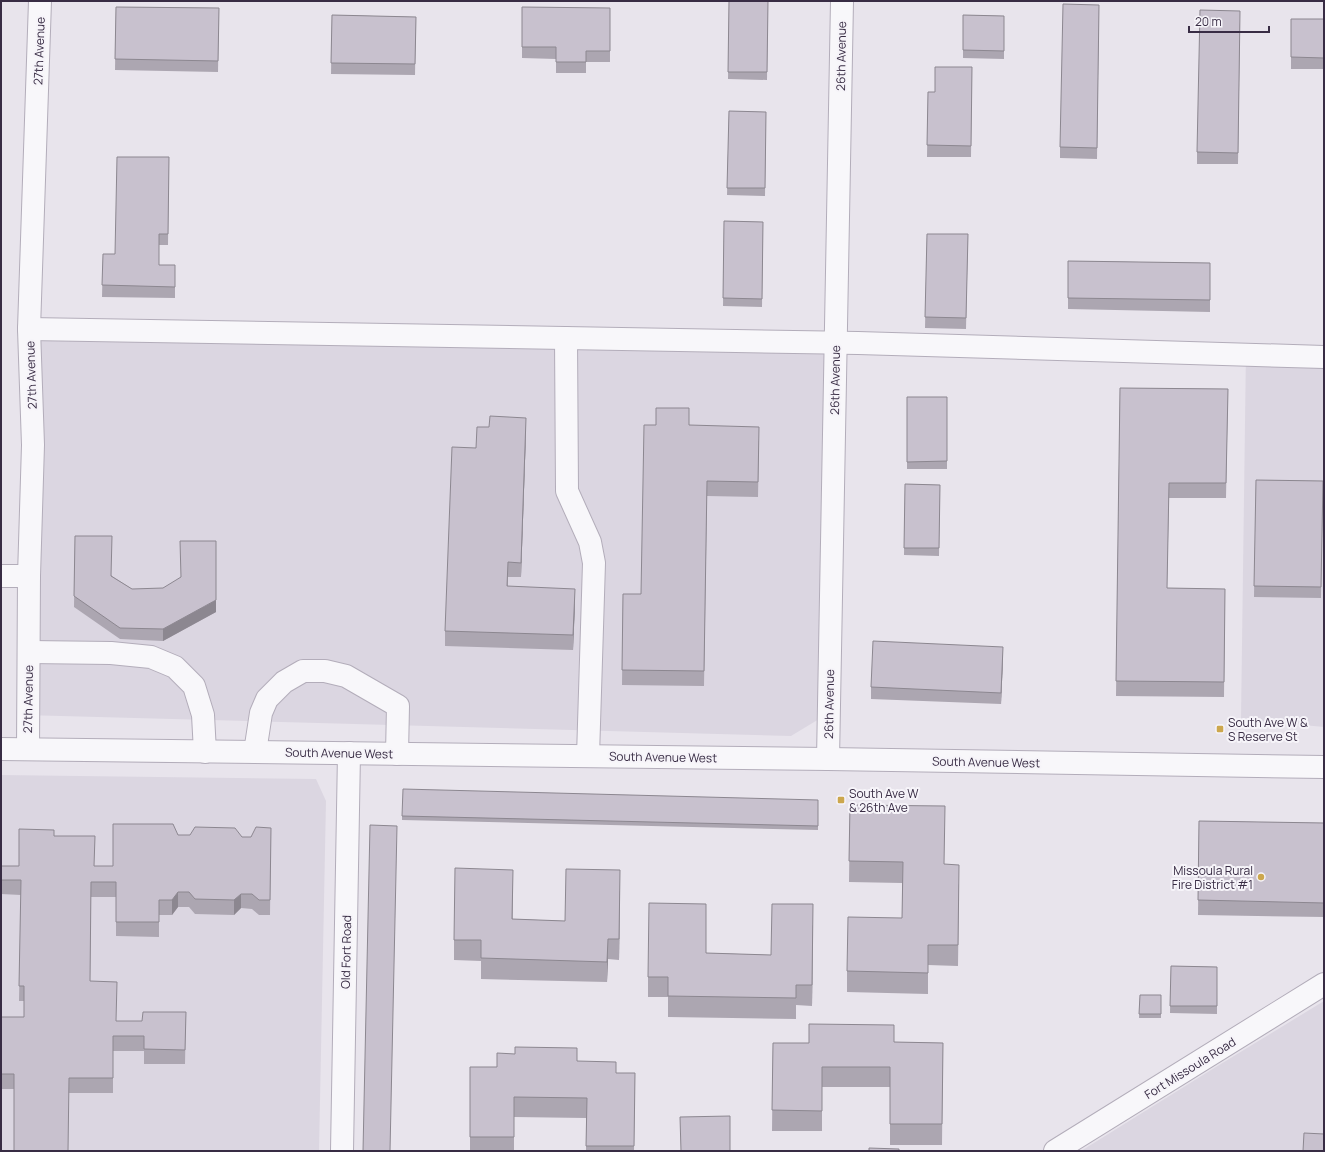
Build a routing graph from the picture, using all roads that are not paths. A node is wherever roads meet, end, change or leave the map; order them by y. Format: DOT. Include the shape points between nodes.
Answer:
graph roads {
  1 [pos="40,1"];
  2 [pos="842,1"];
  3 [pos="29,329"];
  4 [pos="566,338"];
  5 [pos="836,343"];
  6 [pos="1324,357"];
  7 [pos="1,576"];
  8 [pos="29,576"];
  9 [pos="29,652"];
  10 [pos="1,749"];
  11 [pos="28,749"];
  12 [pos="205,752"];
  13 [pos="256,752"];
  14 [pos="348,753"];
  15 [pos="397,754"];
  16 [pos="588,756"];
  17 [pos="828,759"];
  18 [pos="1324,767"];
  19 [pos="1324,984"];
  20 [pos="342,1151"];
  21 [pos="1055,1151"];
  1 -- 3 [label="street, 27th Avenue"];
  2 -- 5 [label="street, 26th Avenue"];
  3 -- 4 [label="street"];
  3 -- 8 [label="street, 27th Avenue" via="33,445"];
  4 -- 5 [label="street"];
  4 -- 16 [label="street" via="567,491 590,542 594,562"];
  5 -- 6 [label="street"];
  5 -- 17 [label="street, 26th Avenue"];
  7 -- 8 [label="street"];
  8 -- 9 [label="street, 27th Avenue"];
  9 -- 11 [label="street, 27th Avenue"];
  9 -- 12 [label="street" via="111,653 151,657 175,667 194,686 204,715"];
  10 -- 11 [label="street, South Avenue West"];
  11 -- 12 [label="street, South Avenue West"];
  12 -- 13 [label="street, South Avenue West"];
  13 -- 14 [label="street, South Avenue West"];
  13 -- 15 [label="street" via="261,713 267,699 284,682 303,671 325,671 346,676 398,706"];
  14 -- 15 [label="street, South Avenue West"];
  14 -- 20 [label="street, Old Fort Road"];
  15 -- 16 [label="street, South Avenue West"];
  16 -- 17 [label="street, South Avenue West"];
  17 -- 18 [label="street, South Avenue West"];
  19 -- 21 [label="street, Fort Missoula Road"];
}
